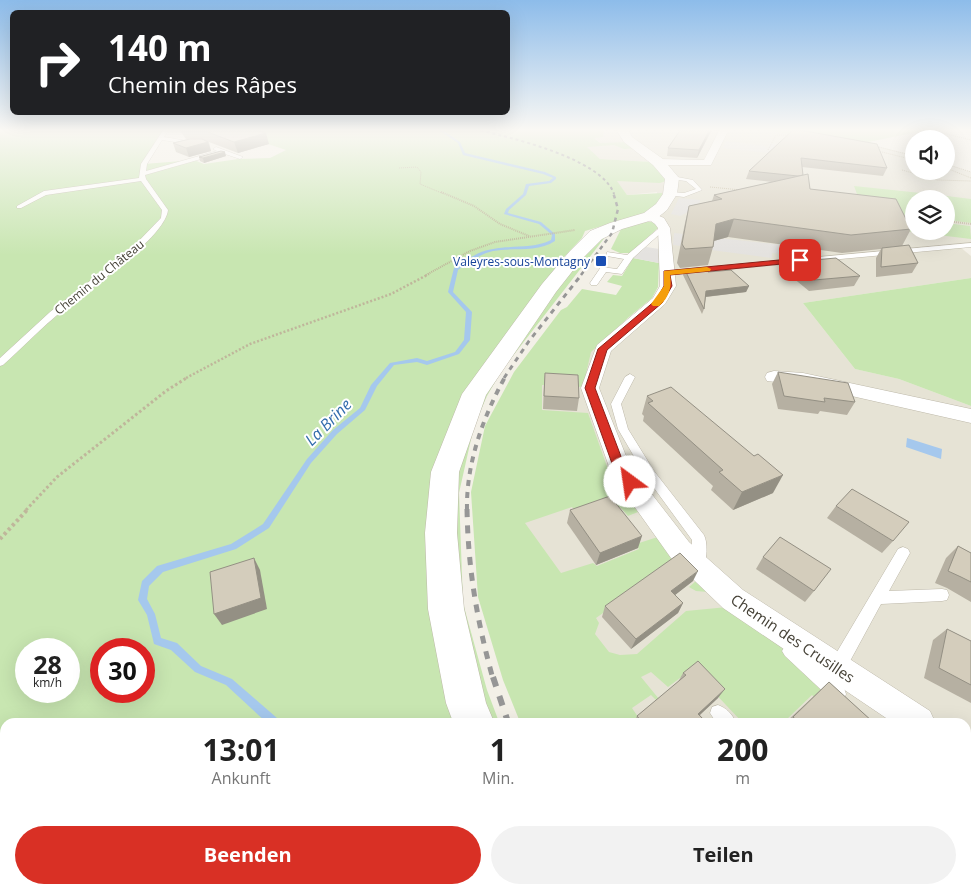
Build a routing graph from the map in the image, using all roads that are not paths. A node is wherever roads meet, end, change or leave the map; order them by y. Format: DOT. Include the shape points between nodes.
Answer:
graph roads {
  1 [pos="143,171"];
  2 [pos="162,171"];
  3 [pos="666,171"];
  4 [pos="143,177"];
  5 [pos="672,178"];
  6 [pos="670,194"];
  7 [pos="19,207"];
  8 [pos="650,216"];
  9 [pos="665,229"];
  10 [pos="608,242"];
  11 [pos="971,245"];
  12 [pos="628,258"];
  13 [pos="666,273"];
  14 [pos="594,282"];
  15 [pos="0,363"];
  16 [pos="774,376"];
  17 [pos="630,377"];
  18 [pos="971,416"];
  19 [pos="904,553"];
  20 [pos="698,566"];
  21 [pos="942,595"];
  22 [pos="878,598"];
  23 [pos="733,599"];
  24 [pos="837,668"];
  25 [pos="848,703"];
  26 [pos="472,718"];
  27 [pos="913,718"];
  1 -- 4 [label="lane"];
  2 -- 4 [label="lane"];
  3 -- 5 [label="street"];
  4 -- 7 [label="lane" via="44,192"];
  4 -- 15 [label="lane, Chemin du Château" via="153,196 163,206 162,220 134,252 53,314"];
  5 -- 6 [label="street"];
  5 -- 6 [label="lane" via="690,180 697,185 698,192"];
  6 -- 8 [label="street" via="662,208"];
  8 -- 9 [label="street" via="661,222"];
  8 -- 10 [label="street"];
  9 -- 12 [label="lane"];
  9 -- 13 [label="street, Chemin des Crusilles"];
  10 -- 12 [label="lane"];
  10 -- 26 [label="street" via="588,241 549,288 474,394 445,472 440,533 446,609"];
  11 -- 13 [label="lane"];
  12 -- 14 [label="lane" via="618,272 604,269"];
  13 -- 20 [label="street, Chemin des Crusilles" via="668,286 659,302 603,349 590,388 620,469 680,550"];
  16 -- 18 [label="street" via="803,379"];
  17 -- 20 [label="lane" via="616,404 623,429 650,474 699,539"];
  19 -- 22 [label="lane"];
  20 -- 23 [label="street, Chemin des Crusilles"];
  21 -- 22 [label="lane"];
  22 -- 24 [label="lane"];
  23 -- 24 [label="street, Chemin des Crusilles"];
  23 -- 25 [label="lane"];
  24 -- 27 [label="street, Chemin des Crusilles"];
}
